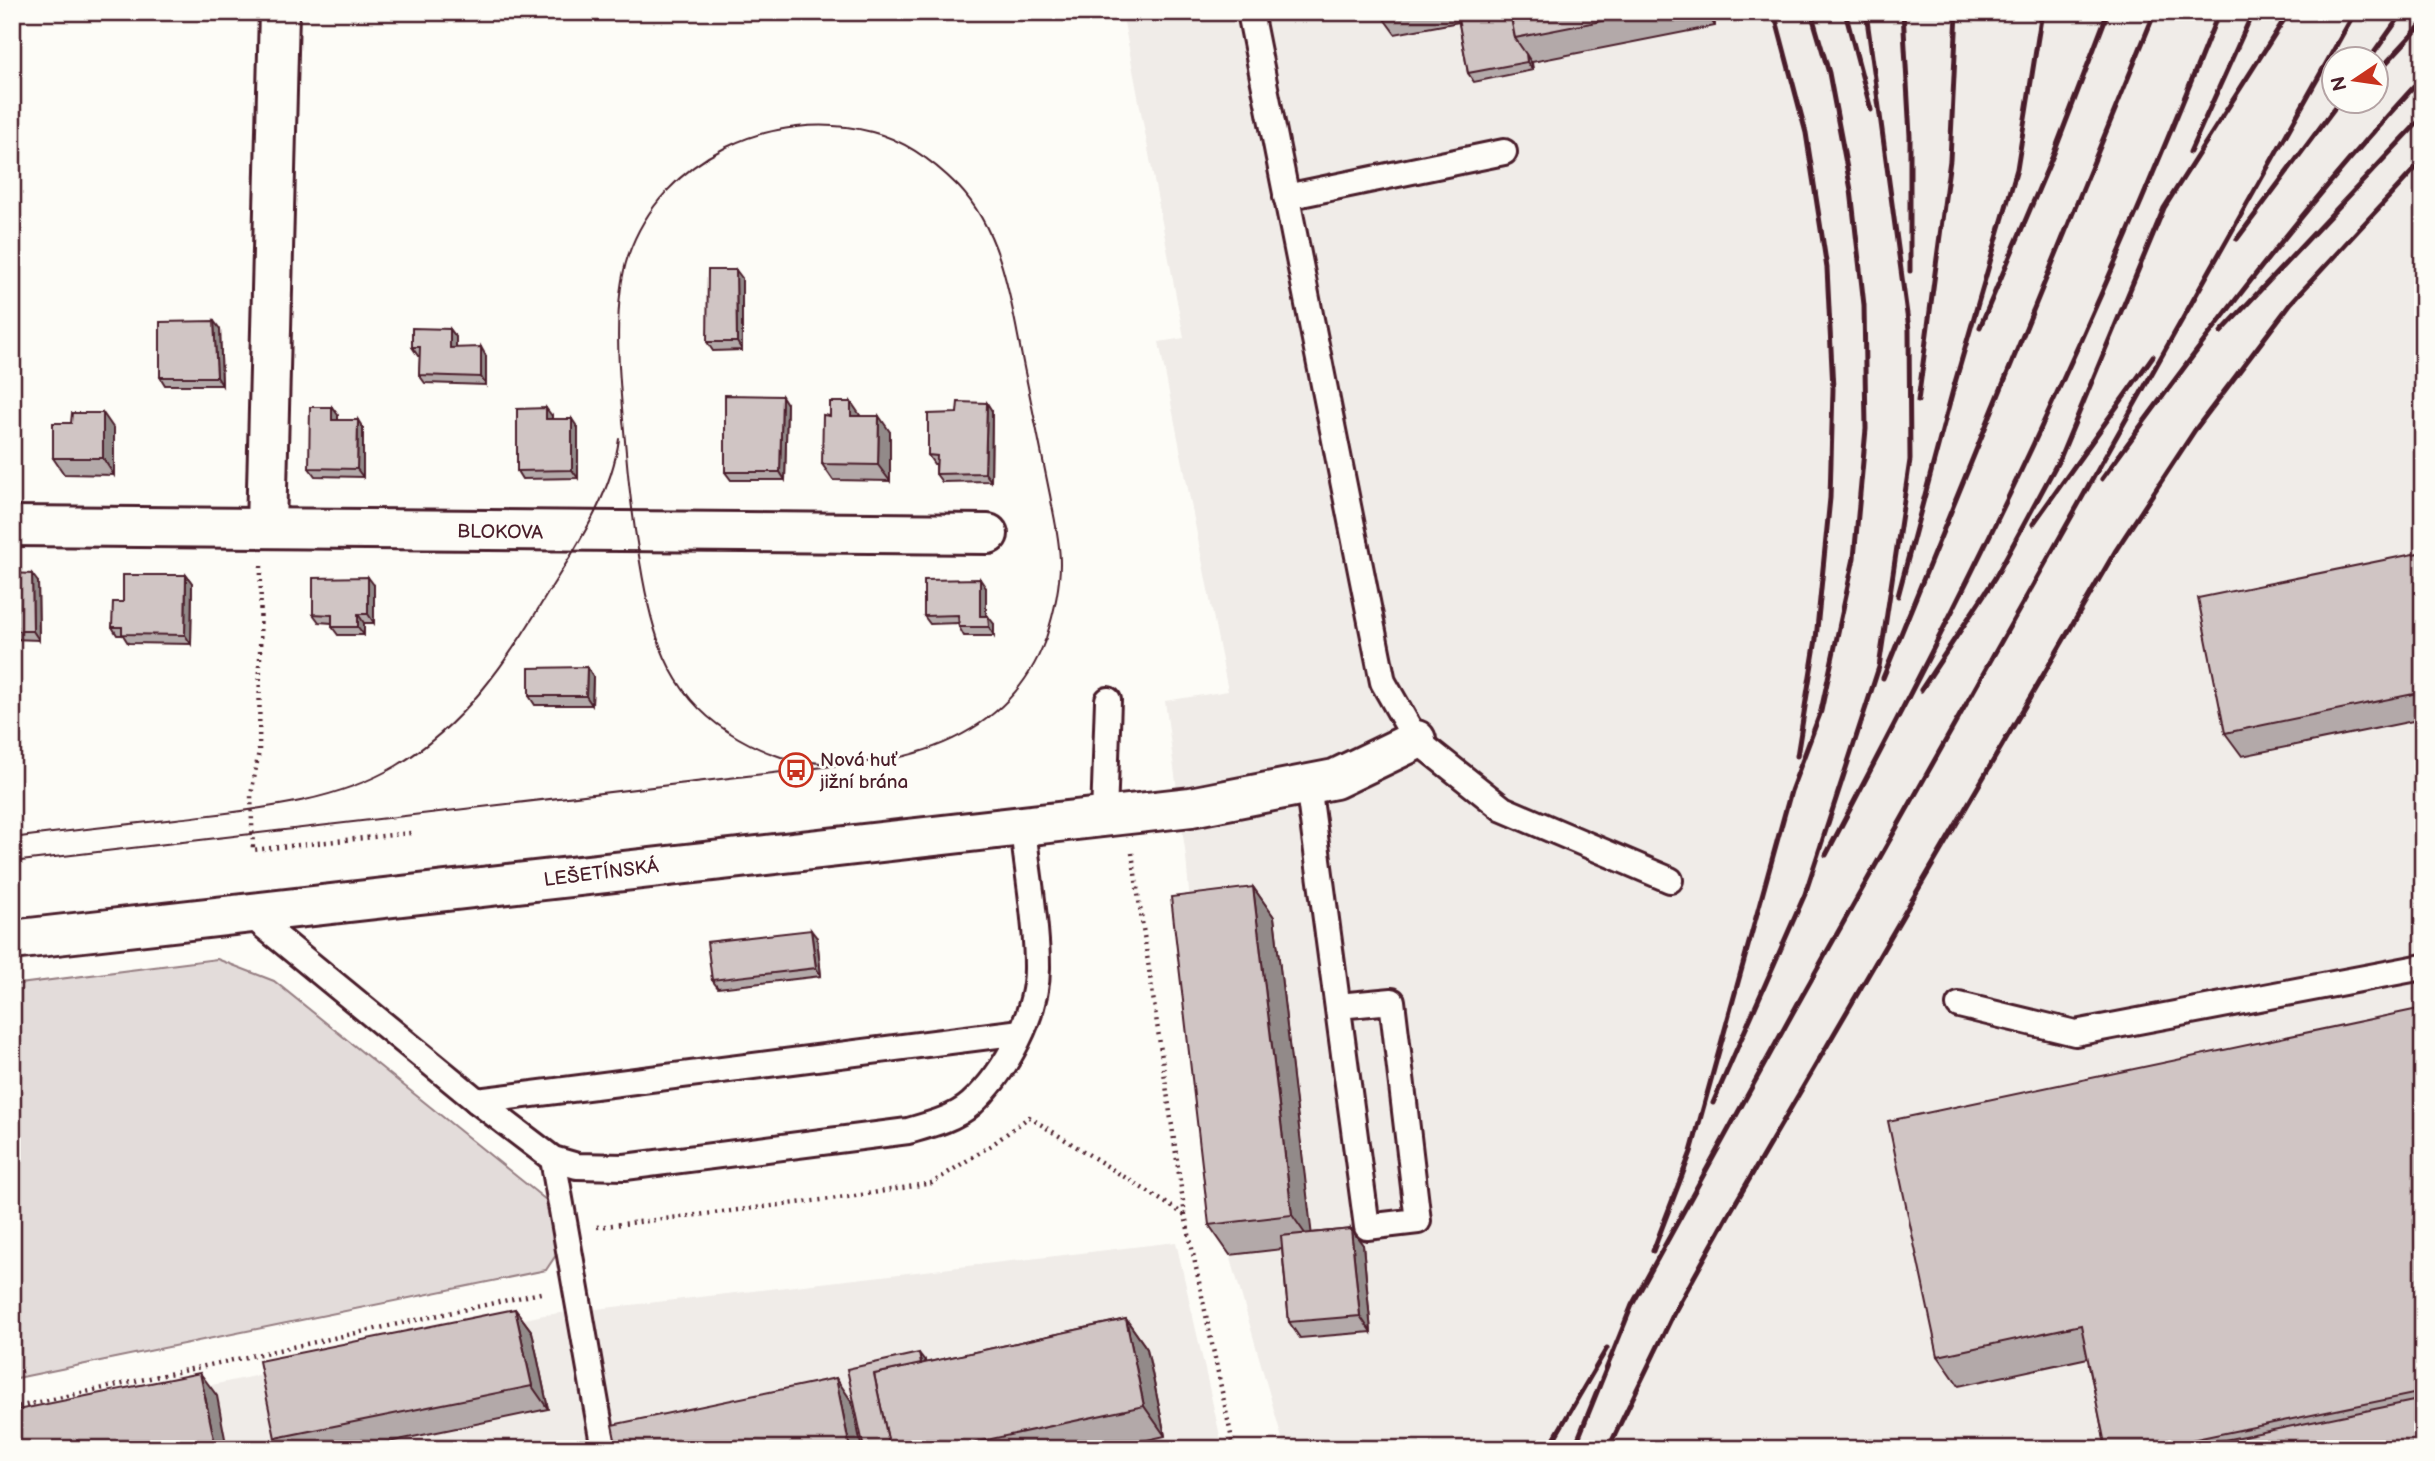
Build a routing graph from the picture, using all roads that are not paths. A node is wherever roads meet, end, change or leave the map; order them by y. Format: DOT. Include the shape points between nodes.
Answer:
graph roads {
  1 [pos="279,12"];
  2 [pos="1250,12"];
  3 [pos="1504,152"];
  4 [pos="1286,197"];
  5 [pos="12,527"];
  6 [pos="266,528"];
  7 [pos="988,534"];
  8 [pos="1108,700"];
  9 [pos="1416,740"];
  10 [pos="1308,784"];
  11 [pos="1115,815"];
  12 [pos="1023,826"];
  13 [pos="1670,880"];
  14 [pos="248,913"];
  15 [pos="12,940"];
  16 [pos="2423,967"];
  17 [pos="1959,1005"];
  18 [pos="1338,1006"];
  19 [pos="1021,1032"];
  20 [pos="477,1101"];
  21 [pos="553,1159"];
  22 [pos="604,1449"];
  1 -- 6 [label="street"];
  2 -- 4 [label="lane"];
  3 -- 4 [label="lane"];
  4 -- 9 [label="lane" via="1383,682"];
  5 -- 6 [label="street, BLOKOVA"];
  6 -- 7 [label="street, BLOKOVA"];
  8 -- 11 [label="lane"];
  9 -- 10 [label="street, LEŠETÍNSKÁ" via="1335,779"];
  9 -- 13 [label="lane" via="1503,808"];
  10 -- 11 [label="street, LEŠETÍNSKÁ" via="1191,807"];
  10 -- 18 [label="lane"];
  11 -- 12 [label="street, LEŠETÍNSKÁ"];
  12 -- 14 [label="street, LEŠETÍNSKÁ"];
  12 -- 19 [label="lane" via="1037,967"];
  14 -- 15 [label="street, LEŠETÍNSKÁ"];
  14 -- 20 [label="lane"];
  16 -- 17 [label="lane" via="2075,1033"];
  18 -- 18 [label="lane" via="1367,1227 1419,1221 1392,1001"];
  19 -- 20 [label="lane"];
  19 -- 21 [label="lane" via="1009,1056 970,1105 945,1120 908,1131 625,1167 577,1166"];
  20 -- 21 [label="lane"];
  21 -- 22 [label="lane"];
}
